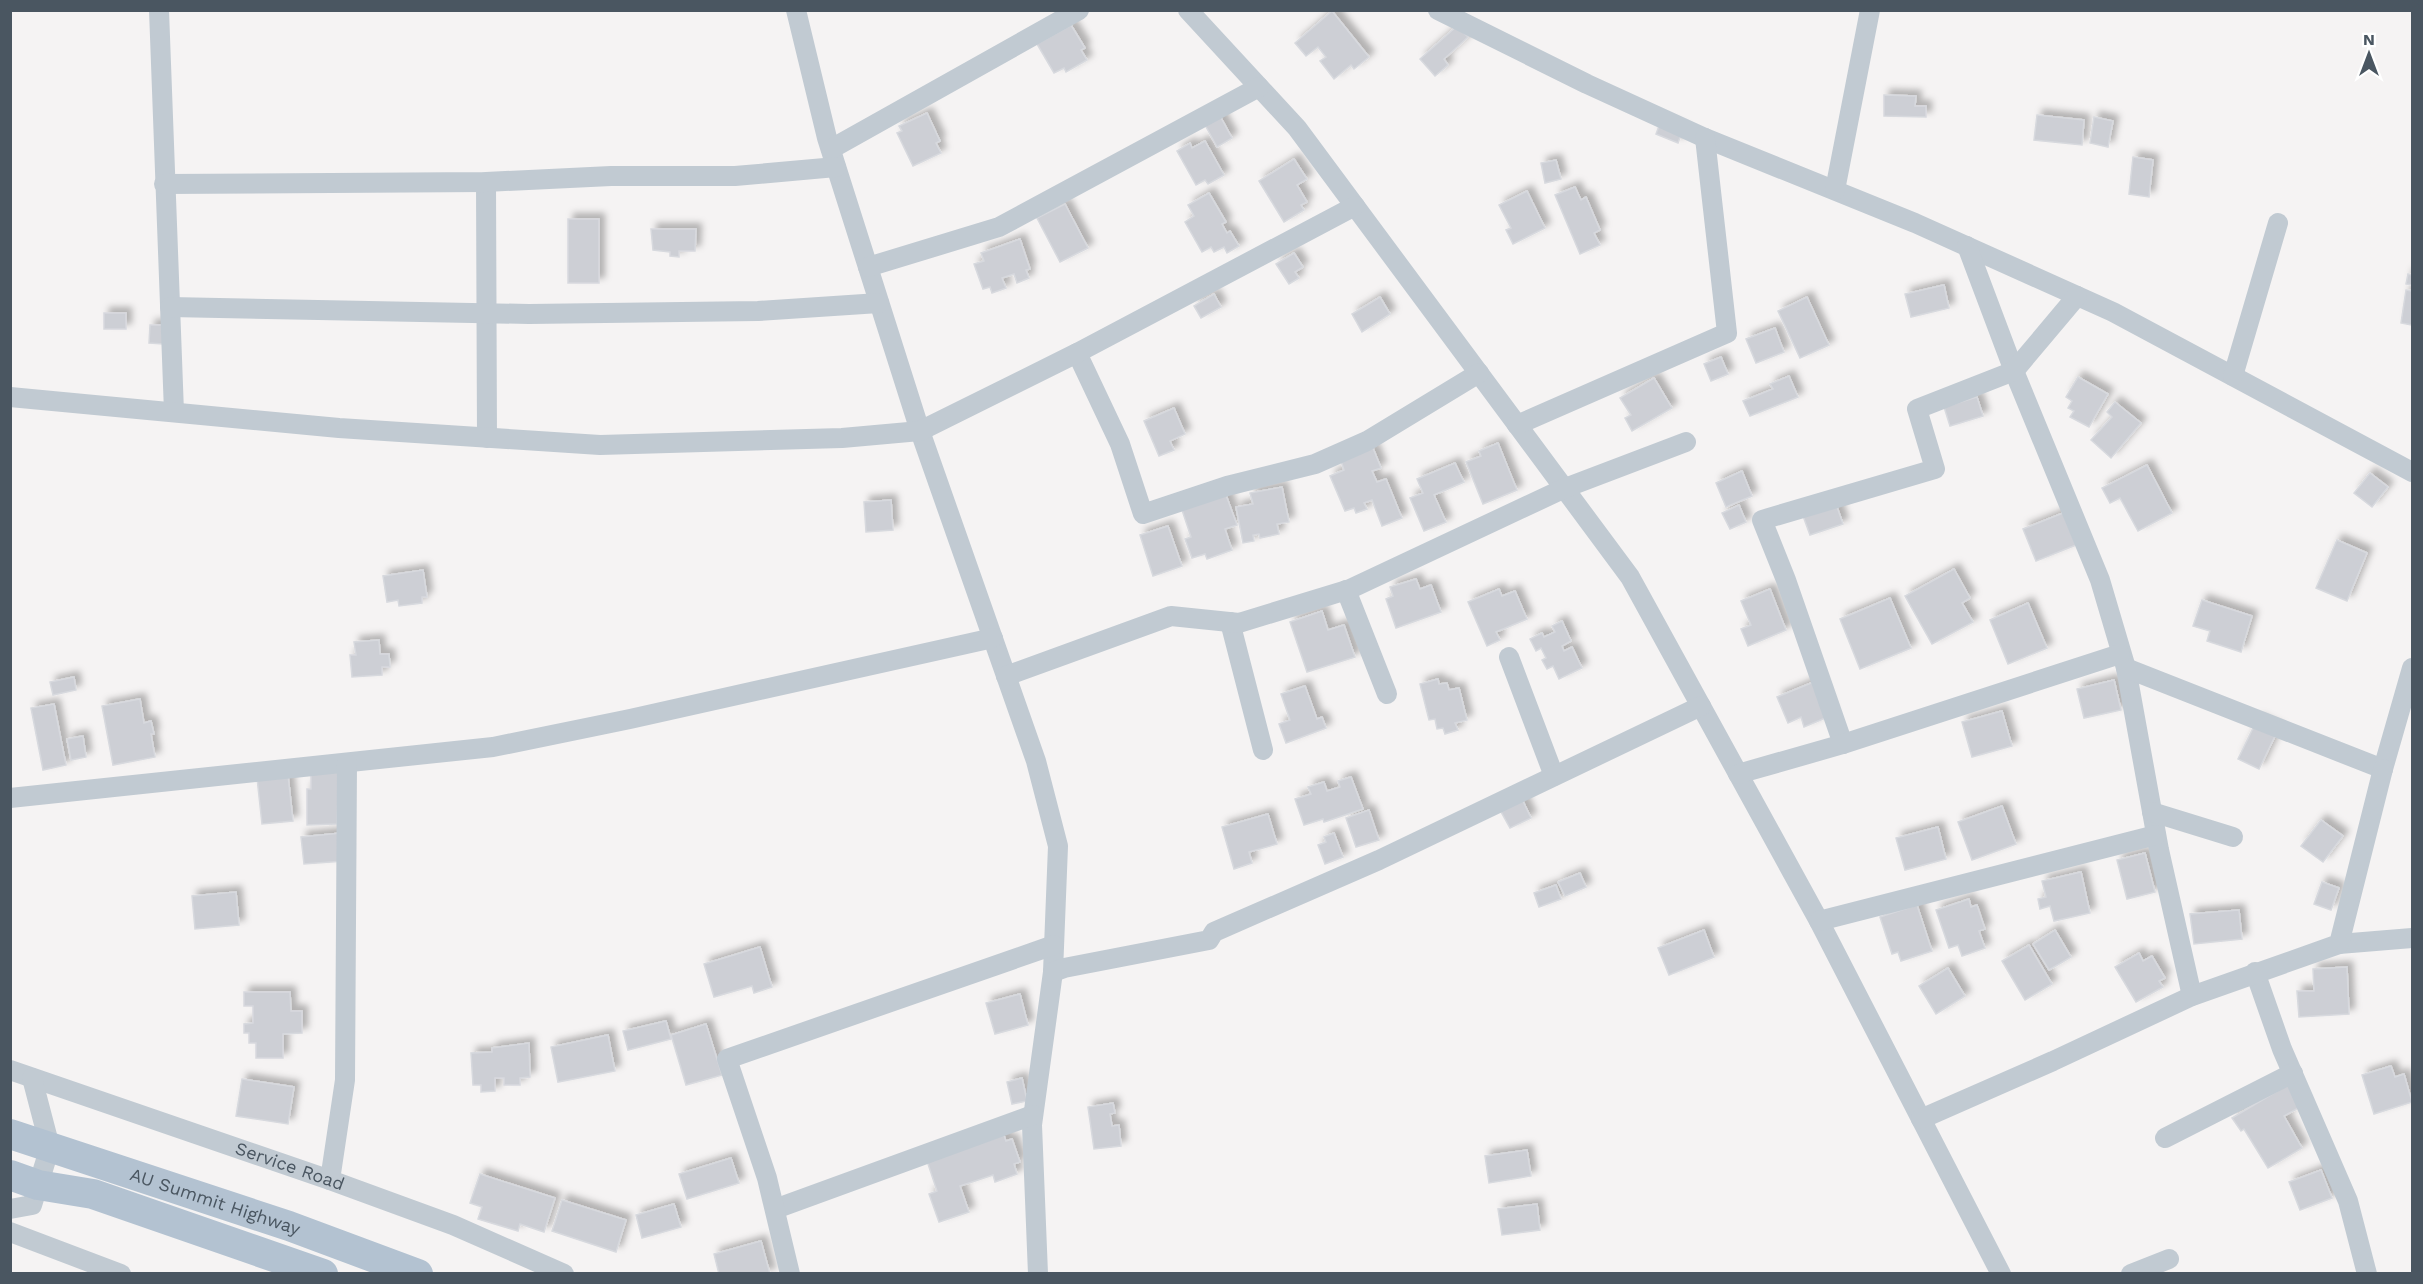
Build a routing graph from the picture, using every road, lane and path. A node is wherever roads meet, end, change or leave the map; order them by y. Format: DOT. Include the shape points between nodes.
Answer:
graph roads {
  1 [pos="159,10"];
  2 [pos="796,10"];
  3 [pos="1079,10"];
  4 [pos="1188,10"];
  5 [pos="1438,10"];
  6 [pos="1870,10"];
  7 [pos="1259,87"];
  8 [pos="1705,138"];
  9 [pos="834,158"];
  10 [pos="486,182"];
  11 [pos="164,184"];
  12 [pos="1835,190"];
  13 [pos="1355,206"];
  14 [pos="2278,223"];
  15 [pos="1966,246"];
  16 [pos="868,267"];
  17 [pos="2077,296"];
  18 [pos="879,303"];
  19 [pos="170,307"];
  20 [pos="486,312"];
  21 [pos="1077,353"];
  22 [pos="2014,371"];
  23 [pos="1479,373"];
  24 [pos="2233,376"];
  25 [pos="10,397"];
  26 [pos="174,412"];
  27 [pos="1517,425"];
  28 [pos="920,431"];
  29 [pos="486,438"];
  30 [pos="1686,442"];
  31 [pos="2412,472"];
  32 [pos="1564,488"];
  33 [pos="1346,590"];
  34 [pos="1230,622"];
  35 [pos="993,638"];
  36 [pos="1509,657"];
  37 [pos="2123,661"];
  38 [pos="2412,668"];
  39 [pos="1006,676"];
  40 [pos="1386,694"];
  41 [pos="1701,706"];
  42 [pos="1843,744"];
  43 [pos="1263,750"];
  44 [pos="347,763"];
  45 [pos="2384,769"];
  46 [pos="1738,774"];
  47 [pos="1554,776"];
  48 [pos="10,798"];
  49 [pos="2152,812"];
  50 [pos="2156,835"];
  51 [pos="2233,837"];
  52 [pos="1819,921"];
  53 [pos="2412,938"];
  54 [pos="2339,944"];
  55 [pos="1054,945"];
  56 [pos="1053,972"];
  57 [pos="2255,972"];
  58 [pos="2192,996"];
  59 [pos="10,1070"];
  60 [pos="2293,1073"];
  61 [pos="32,1078"];
  62 [pos="1034,1115"];
  63 [pos="1921,1119"];
  64 [pos="10,1134"];
  65 [pos="2165,1138"];
  66 [pos="51,1147"];
  67 [pos="24,1180"];
  68 [pos="330,1180"];
  69 [pos="10,1209"];
  70 [pos="775,1209"];
  71 [pos="10,1232"];
  72 [pos="2169,1259"];
  73 [pos="122,1274"];
  74 [pos="323,1274"];
  75 [pos="418,1274"];
  76 [pos="564,1274"];
  77 [pos="790,1274"];
  78 [pos="1038,1274"];
  79 [pos="2001,1274"];
  80 [pos="2132,1274"];
  81 [pos="2367,1274"];
  1 -- 11 [label="street"];
  2 -- 9 [label="street"];
  3 -- 9 [label="street"];
  4 -- 7 [label="street"];
  5 -- 8 [label="street"];
  6 -- 12 [label="street"];
  7 -- 13 [label="street" via="1297,128"];
  7 -- 16 [label="street" via="999,227"];
  8 -- 12 [label="street"];
  8 -- 27 [label="street" via="1727,333"];
  9 -- 10 [label="street" via="735,176"];
  9 -- 16 [label="street"];
  10 -- 11 [label="street"];
  10 -- 20 [label="street"];
  11 -- 19 [label="street"];
  12 -- 15 [label="street"];
  13 -- 21 [label="street"];
  13 -- 23 [label="street"];
  14 -- 24 [label="street"];
  15 -- 17 [label="street"];
  15 -- 22 [label="street"];
  16 -- 18 [label="street"];
  17 -- 22 [label="street"];
  17 -- 24 [label="street"];
  18 -- 20 [label="street" via="758,311"];
  18 -- 28 [label="street"];
  19 -- 20 [label="street"];
  19 -- 26 [label="street"];
  20 -- 29 [label="street"];
  21 -- 23 [label="street" via="1120,444 1143,514 1227,486 1315,464 1367,441"];
  21 -- 28 [label="street"];
  22 -- 37 [label="street" via="2100,580"];
  22 -- 42 [label="street" via="1917,409 1935,469 1762,520"];
  23 -- 27 [label="street"];
  24 -- 31 [label="street"];
  25 -- 26 [label="street"];
  26 -- 29 [label="street"];
  27 -- 32 [label="street"];
  28 -- 29 [label="street" via="842,438 600,445"];
  28 -- 35 [label="street"];
  30 -- 32 [label="street"];
  32 -- 33 [label="street"];
  32 -- 41 [label="street" via="1630,577"];
  33 -- 34 [label="street" via="1239,623"];
  33 -- 40 [label="street"];
  34 -- 39 [label="street" via="1171,616"];
  34 -- 43 [label="street"];
  35 -- 39 [label="street"];
  35 -- 44 [label="street" via="493,747"];
  36 -- 47 [label="street"];
  37 -- 42 [label="street"];
  37 -- 45 [label="street"];
  37 -- 49 [label="street"];
  38 -- 45 [label="street"];
  39 -- 55 [label="street" via="1036,760 1058,846"];
  41 -- 46 [label="street"];
  41 -- 47 [label="street"];
  42 -- 46 [label="street"];
  44 -- 48 [label="street"];
  44 -- 68 [label="street" via="345,1080"];
  45 -- 54 [label="street"];
  46 -- 52 [label="street"];
  47 -- 56 [label="street" via="1379,860 1214,932 1209,940"];
  49 -- 50 [label="street"];
  49 -- 51 [label="street"];
  50 -- 52 [label="street"];
  50 -- 58 [label="street"];
  52 -- 63 [label="street"];
  53 -- 54 [label="street"];
  54 -- 57 [label="street"];
  55 -- 56 [label="street"];
  55 -- 70 [label="street" via="727,1059"];
  56 -- 62 [label="street"];
  57 -- 58 [label="street"];
  57 -- 60 [label="street"];
  58 -- 63 [label="street"];
  59 -- 61 [label="street, Service Road"];
  60 -- 65 [label="street"];
  60 -- 81 [label="street" via="2349,1201"];
  61 -- 66 [label="street"];
  61 -- 68 [label="street, Service Road"];
  62 -- 70 [label="street"];
  62 -- 78 [label="street"];
  63 -- 79 [label="street"];
  64 -- 66 [label="main road, AU Summit Highway"];
  66 -- 67 [label="street"];
  66 -- 75 [label="main road, AU Summit Highway" via="289,1226"];
  67 -- 69 [label="street" via="32,1205"];
  67 -- 74 [label="main road, AU Summit Highway" via="93,1194"];
  68 -- 76 [label="street, Service Road" via="453,1226"];
  70 -- 77 [label="street"];
  71 -- 73 [label="street"];
  72 -- 80 [label="street"];
}
